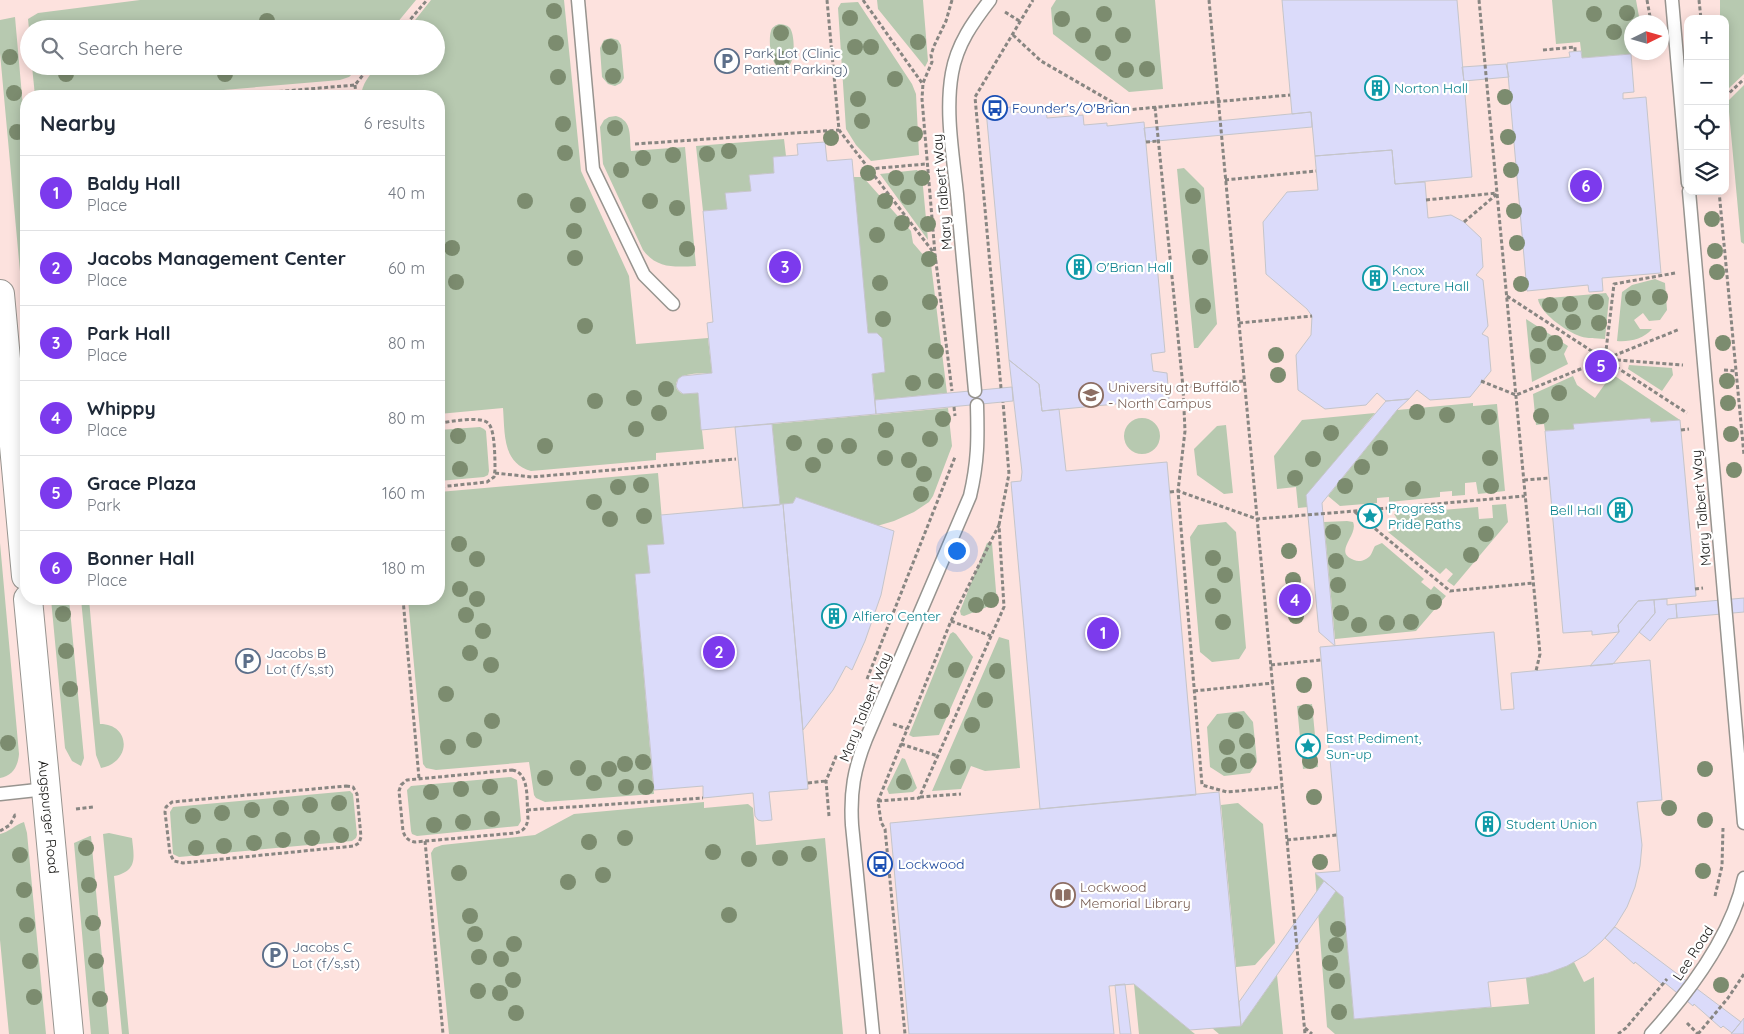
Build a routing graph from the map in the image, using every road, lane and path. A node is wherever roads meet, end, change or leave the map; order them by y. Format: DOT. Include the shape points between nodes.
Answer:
graph roads {
  1 [pos="426,0"];
  2 [pos="578,0"];
  3 [pos="827,0"];
  4 [pos="863,0"];
  5 [pos="952,0"];
  6 [pos="990,0"];
  7 [pos="1033,0"];
  8 [pos="1209,0"];
  9 [pos="1479,0"];
  10 [pos="1647,0"];
  11 [pos="1672,0"];
  12 [pos="1699,0"];
  13 [pos="1004,12"];
  14 [pos="1650,15"];
  15 [pos="1701,15"];
  16 [pos="409,20"];
  17 [pos="1020,22"];
  18 [pos="1013,35"];
  19 [pos="1543,50"];
  20 [pos="1575,51"];
  21 [pos="362,75"];
  22 [pos="1744,79"];
  23 [pos="923,83"];
  24 [pos="355,84"];
  25 [pos="291,90"];
  26 [pos="356,90"];
  27 [pos="1729,93"];
  28 [pos="1290,95"];
  29 [pos="1218,102"];
  30 [pos="1155,107"];
  31 [pos="840,130"];
  32 [pos="1158,141"];
  33 [pos="1146,142"];
  34 [pos="635,144"];
  35 [pos="1685,150"];
  36 [pos="926,164"];
  37 [pos="869,169"];
  38 [pos="1316,171"];
  39 [pos="1225,180"];
  40 [pos="1497,193"];
  41 [pos="1688,195"];
  42 [pos="1719,195"];
  43 [pos="1426,200"];
  44 [pos="1464,222"];
  45 [pos="935,254"];
  46 [pos="1676,282"];
  47 [pos="0,294"];
  48 [pos="1506,296"];
  49 [pos="673,304"];
  50 [pos="1730,312"];
  51 [pos="1723,314"];
  52 [pos="1312,316"];
  53 [pos="1239,323"];
  54 [pos="1680,338"];
  55 [pos="1682,356"];
  56 [pos="1605,359"];
  57 [pos="1720,369"];
  58 [pos="1736,371"];
  59 [pos="1244,381"];
  60 [pos="1481,381"];
  61 [pos="1183,387"];
  62 [pos="1001,388"];
  63 [pos="1168,388"];
  64 [pos="975,391"];
  65 [pos="952,393"];
  66 [pos="1516,395"];
  67 [pos="1003,402"];
  68 [pos="1686,403"];
  69 [pos="977,405"];
  70 [pos="1687,413"];
  71 [pos="445,422"];
  72 [pos="1689,429"];
  73 [pos="1680,430"];
  74 [pos="1690,438"];
  75 [pos="1744,454"];
  76 [pos="736,459"];
  77 [pos="495,472"];
  78 [pos="1549,478"];
  79 [pos="1524,480"];
  80 [pos="445,486"];
  81 [pos="1178,491"];
  82 [pos="1170,492"];
  83 [pos="1525,496"];
  84 [pos="20,511"];
  85 [pos="1355,512"];
  86 [pos="1257,519"];
  87 [pos="999,525"];
  88 [pos="1702,579"];
  89 [pos="1533,583"];
  90 [pos="1695,589"];
  91 [pos="29,605"];
  92 [pos="404,605"];
  93 [pos="951,621"];
  94 [pos="991,636"];
  95 [pos="1321,660"];
  96 [pos="1271,665"];
  97 [pos="1536,671"];
  98 [pos="1273,683"];
  99 [pos="1194,691"];
  100 [pos="901,744"];
  101 [pos="938,756"];
  102 [pos="420,778"];
  103 [pos="826,781"];
  104 [pos="808,783"];
  105 [pos="1282,787"];
  106 [pos="46,788"];
  107 [pos="0,794"];
  108 [pos="961,794"];
  109 [pos="703,798"];
  110 [pos="919,798"];
  111 [pos="878,801"];
  112 [pos="527,810"];
  113 [pos="1723,819"];
  114 [pos="1744,823"];
  115 [pos="1337,835"];
  116 [pos="1287,840"];
  117 [pos="425,842"];
  118 [pos="351,847"];
  119 [pos="1744,878"];
  120 [pos="1713,901"];
  121 [pos="1744,974"];
  122 [pos="1668,978"];
  123 [pos="1683,1020"];
  124 [pos="1305,1028"];
  125 [pos="69,1034"];
  126 [pos="443,1034"];
  127 [pos="872,1034"];
  128 [pos="905,1034"];
  129 [pos="1305,1034"];
  130 [pos="1312,1034"];
  131 [pos="1618,1034"];
  132 [pos="1650,1034"];
  133 [pos="1698,1034"];
  1 -- 16 [label="path"];
  2 -- 49 [label="lane" via="593,169 644,274"];
  3 -- 31 [label="path"];
  4 -- 23 [label="path"];
  5 -- 23 [label="path"];
  6 -- 64 [label="lane, Mary Talbert Way" via="966,32 952,72 949,93"];
  7 -- 17 [label="path"];
  8 -- 29 [label="path"];
  9 -- 40 [label="path"];
  10 -- 14 [label="path"];
  11 -- 35 [label="lane"];
  12 -- 15 [label="path"];
  13 -- 17 [label="path"];
  17 -- 18 [label="path"];
  18 -- 30 [label="path" via="1041,61 1126,110"];
  18 -- 62 [label="path" via="974,97"];
  19 -- 20 [label="path" via="1575,47"];
  21 -- 24 [label="path"];
  22 -- 27 [label="path"];
  23 -- 36 [label="path"];
  24 -- 25 [label="path"];
  24 -- 26 [label="path"];
  28 -- 29 [label="path"];
  29 -- 30 [label="path"];
  29 -- 39 [label="path"];
  30 -- 32 [label="path"];
  31 -- 34 [label="path"];
  31 -- 37 [label="path"];
  32 -- 33 [label="path"];
  32 -- 61 [label="path"];
  36 -- 37 [label="path"];
  36 -- 45 [label="path"];
  37 -- 45 [label="path"];
  38 -- 39 [label="path"];
  39 -- 53 [label="path"];
  40 -- 43 [label="path"];
  40 -- 44 [label="path"];
  40 -- 48 [label="path"];
  41 -- 114 [label="lane, Mary Talbert Way"];
  42 -- 50 [label="path"];
  45 -- 65 [label="path"];
  46 -- 56 [label="path" via="1675,273 1614,284"];
  47 -- 84 [label="street"];
  48 -- 56 [label="path"];
  48 -- 66 [label="path"];
  50 -- 51 [label="path"];
  50 -- 58 [label="path"];
  52 -- 53 [label="path"];
  53 -- 59 [label="path"];
  54 -- 56 [label="path" via="1680,329"];
  55 -- 56 [label="path" via="1683,365"];
  56 -- 66 [label="path"];
  56 -- 70 [label="path"];
  57 -- 58 [label="path"];
  58 -- 75 [label="path"];
  59 -- 61 [label="path"];
  59 -- 86 [label="path"];
  60 -- 66 [label="path"];
  61 -- 63 [label="path"];
  61 -- 81 [label="path" via="1185,431"];
  66 -- 79 [label="path"];
  67 -- 87 [label="path" via="1009,474"];
  68 -- 70 [label="path"];
  69 -- 127 [label="lane, Mary Talbert Way" via="976,469 970,496 866,739 852,781 850,802"];
  70 -- 72 [label="path"];
  71 -- 77 [label="path" via="479,419 488,423 492,430"];
  72 -- 73 [label="path"];
  72 -- 74 [label="path"];
  76 -- 77 [label="path" via="532,477"];
  77 -- 80 [label="path" via="485,483"];
  78 -- 79 [label="path"];
  79 -- 83 [label="path"];
  81 -- 82 [label="path"];
  81 -- 86 [label="path"];
  81 -- 99 [label="path"];
  83 -- 85 [label="path"];
  83 -- 89 [label="path"];
  85 -- 86 [label="path"];
  85 -- 89 [label="path" via="1450,591"];
  86 -- 96 [label="path"];
  87 -- 93 [label="path"];
  87 -- 94 [label="path" via="1004,607"];
  88 -- 90 [label="path" via="1703,588"];
  89 -- 97 [label="path" via="1540,654"];
  91 -- 106 [label="street, Augspurger Road"];
  92 -- 102 [label="path"];
  93 -- 94 [label="path"];
  93 -- 100 [label="path"];
  94 -- 101 [label="path"];
  95 -- 96 [label="path"];
  96 -- 98 [label="path"];
  98 -- 99 [label="path"];
  98 -- 105 [label="path"];
  99 -- 105 [label="path" via="1202,785 1227,792"];
  100 -- 101 [label="path"];
  100 -- 111 [label="path"];
  101 -- 110 [label="path"];
  102 -- 112 [label="path" via="518,771 524,778"];
  102 -- 117 [label="path" via="407,780 399,791 405,836 411,841"];
  103 -- 104 [label="path"];
  105 -- 116 [label="path"];
  106 -- 107 [label="lane"];
  106 -- 125 [label="street, Augspurger Road"];
  108 -- 110 [label="path"];
  109 -- 112 [label="path"];
  110 -- 111 [label="path"];
  111 -- 128 [label="path" via="885,829"];
  112 -- 117 [label="path" via="527,824 520,832"];
  113 -- 120 [label="path" via="1722,866"];
  115 -- 116 [label="path"];
  116 -- 124 [label="path"];
  117 -- 126 [label="path"];
  118 -- 118 [label="path" via="359,843 361,836 357,794 350,786 177,801 166,808 170,854 178,862"];
  119 -- 132 [label="lane, Lee Road" via="1731,920 1719,944 1673,1010"];
  121 -- 133 [label="path"];
  122 -- 131 [label="path"];
  123 -- 133 [label="path"];
  124 -- 129 [label="path"];
  124 -- 130 [label="path"];
}
